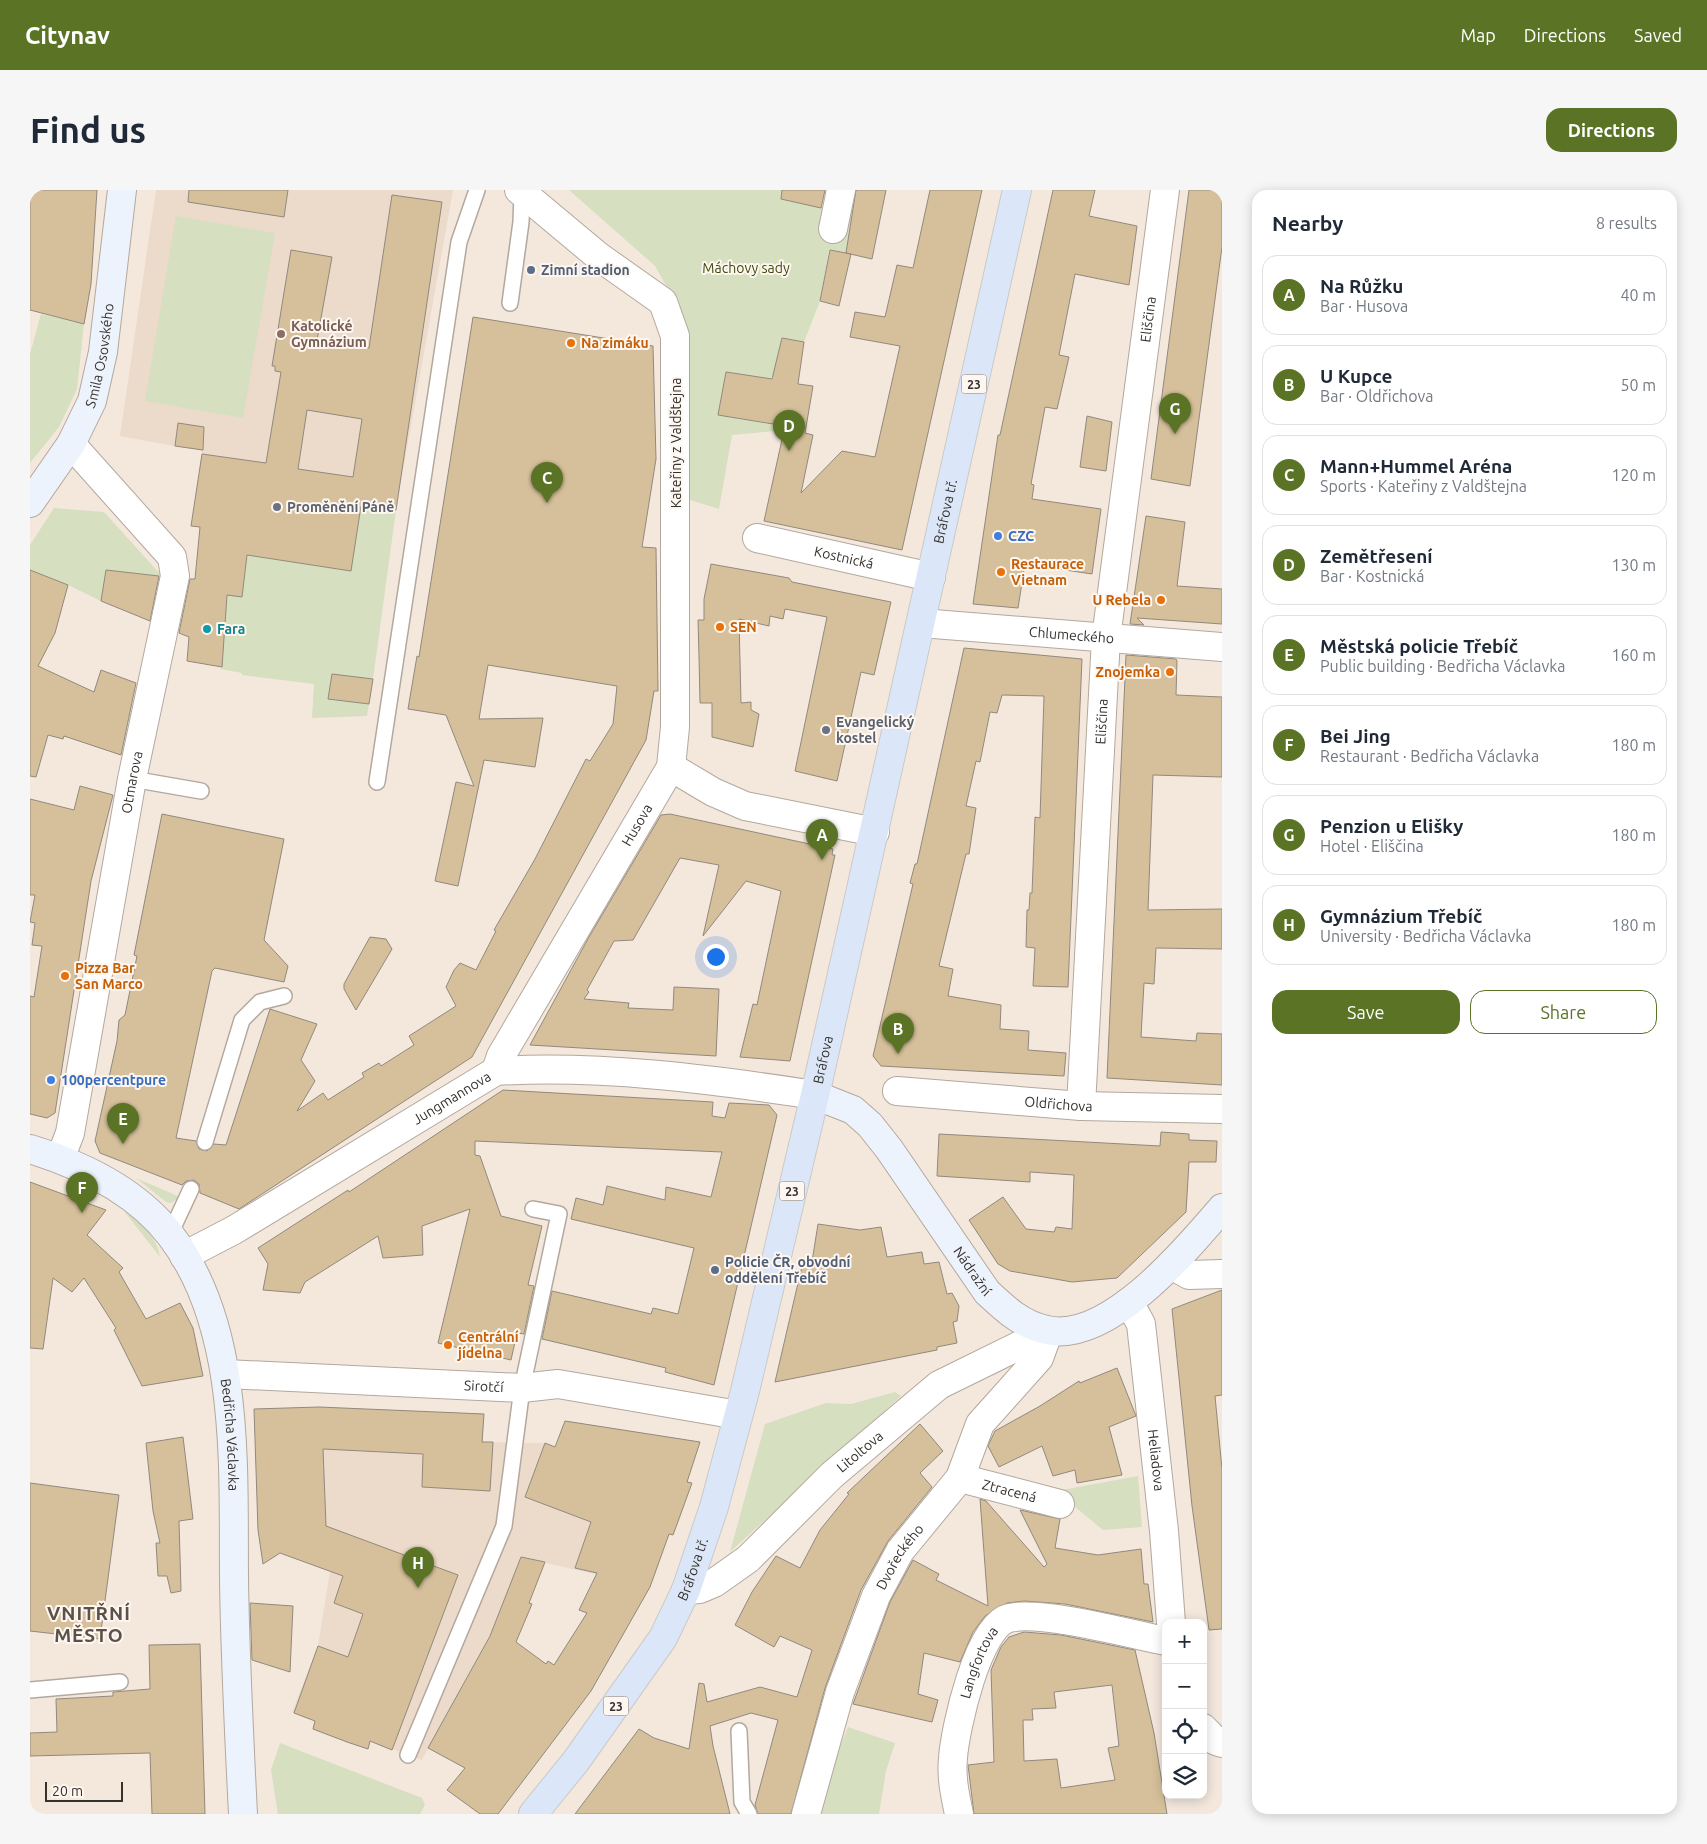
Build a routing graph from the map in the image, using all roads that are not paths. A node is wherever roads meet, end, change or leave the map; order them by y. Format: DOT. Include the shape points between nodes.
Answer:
graph roads {
  1 [pos="122,190"];
  2 [pos="477,190"];
  3 [pos="841,190"];
  4 [pos="1017,190"];
  5 [pos="1165,190"];
  6 [pos="521,191"];
  7 [pos="832,229"];
  8 [pos="510,302"];
  9 [pos="71,444"];
  10 [pos="30,503"];
  11 [pos="756,538"];
  12 [pos="931,577"];
  13 [pos="921,623"];
  14 [pos="1106,638"];
  15 [pos="1222,647"];
  16 [pos="671,767"];
  17 [pos="132,779"];
  18 [pos="377,782"];
  19 [pos="201,791"];
  20 [pos="875,832"];
  21 [pos="284,996"];
  22 [pos="496,1071"];
  23 [pos="897,1091"];
  24 [pos="814,1095"];
  25 [pos="1081,1106"];
  26 [pos="1222,1109"];
  27 [pos="205,1142"];
  28 [pos="30,1149"];
  29 [pos="60,1158"];
  30 [pos="191,1189"];
  31 [pos="1222,1208"];
  32 [pos="533,1209"];
  33 [pos="177,1245"];
  34 [pos="1171,1265"];
  35 [pos="1222,1274"];
  36 [pos="770,1287"];
  37 [pos="1129,1302"];
  38 [pos="1049,1331"];
  39 [pos="226,1374"];
  40 [pos="522,1388"];
  41 [pos="738,1415"];
  42 [pos="960,1478"];
  43 [pos="1060,1504"];
  44 [pos="686,1590"];
  45 [pos="1171,1619"];
  46 [pos="1162,1640"];
  47 [pos="120,1682"];
  48 [pos="30,1690"];
  49 [pos="739,1731"];
  50 [pos="1207,1732"];
  51 [pos="1222,1743"];
  52 [pos="408,1756"];
  53 [pos="243,1814"];
  54 [pos="534,1814"];
  55 [pos="749,1814"];
  56 [pos="806,1814"];
  57 [pos="959,1814"];
  1 -- 9 [label="street, Smila Osovského" via="103,352 92,401"];
  2 -- 18 [label="lane" via="459,242"];
  3 -- 7 [label="street"];
  4 -- 12 [label="main road, Bráfova tř. / 23"];
  5 -- 14 [label="street, Eliščina"];
  6 -- 8 [label="lane" via="521,222"];
  6 -- 16 [label="street, Kateřiny z Valdštejna" via="598,256 663,302 675,336 675,727"];
  9 -- 10 [label="street, Smila Osovského"];
  9 -- 17 [label="street, Otmarova" via="172,557 175,576"];
  11 -- 12 [label="street, Kostnická"];
  12 -- 13 [label="main road, Bráfova tř. / 23"];
  13 -- 14 [label="street, Chlumeckého"];
  13 -- 20 [label="main road, Bráfova tř. / 23"];
  14 -- 15 [label="street, Chlumeckého"];
  14 -- 25 [label="street, Eliščina"];
  16 -- 20 [label="street" via="713,792 745,806"];
  16 -- 22 [label="street, Husova" via="501,1056"];
  17 -- 19 [label="lane"];
  17 -- 29 [label="street, Otmarova" via="70,1133"];
  20 -- 24 [label="main road, Bráfova"];
  21 -- 27 [label="lane" via="260,1002 242,1020"];
  22 -- 24 [label="street, Jungmannova" via="532,1069 659,1076"];
  22 -- 33 [label="street, Jungmannova" via="234,1230"];
  23 -- 25 [label="street, Oldřichova"];
  24 -- 36 [label="main road, Bráfova / 23"];
  24 -- 38 [label="street, Nádražní" via="853,1110 870,1125 987,1292 1025,1323"];
  25 -- 26 [label="street, Oldřichova"];
  28 -- 29 [label="street, Bedřicha Václavka"];
  29 -- 33 [label="street, Bedřicha Václavka" via="118,1189 142,1207"];
  30 -- 33 [label="lane"];
  31 -- 34 [label="street, Nádražní"];
  32 -- 40 [label="lane" via="559,1214"];
  33 -- 39 [label="street, Bedřicha Václavka" via="210,1310"];
  34 -- 35 [label="street" via="1189,1275"];
  34 -- 37 [label="street, Nádražní"];
  36 -- 41 [label="main road, Bráfova tř. / 23"];
  37 -- 38 [label="street, Nádražní" via="1097,1324"];
  37 -- 45 [label="street, Heliadova" via="1141,1324"];
  38 -- 42 [label="street, Dvořeckého" via="1039,1358 980,1424"];
  38 -- 44 [label="street, Litoltova" via="938,1385 832,1474 748,1559 714,1583"];
  39 -- 40 [label="street, Sirotčí"];
  39 -- 53 [label="street, Bedřicha Václavka"];
  40 -- 41 [label="street, Sirotčí" via="558,1384"];
  40 -- 52 [label="lane" via="504,1526"];
  41 -- 44 [label="main road, Bráfova tř. / 23" via="714,1507"];
  42 -- 43 [label="street, Ztracená"];
  42 -- 56 [label="street, Dvořeckého" via="900,1551 876,1596 840,1692"];
  44 -- 54 [label="main road, Bráfova tř. / 23" via="652,1657"];
  46 -- 57 [label="street, Langfortova" via="1048,1618 1007,1618 995,1627 980,1650 953,1757 952,1779"];
  47 -- 48 [label="lane"];
  49 -- 55 [label="lane" via="742,1802"];
  50 -- 51 [label="street"];
}
